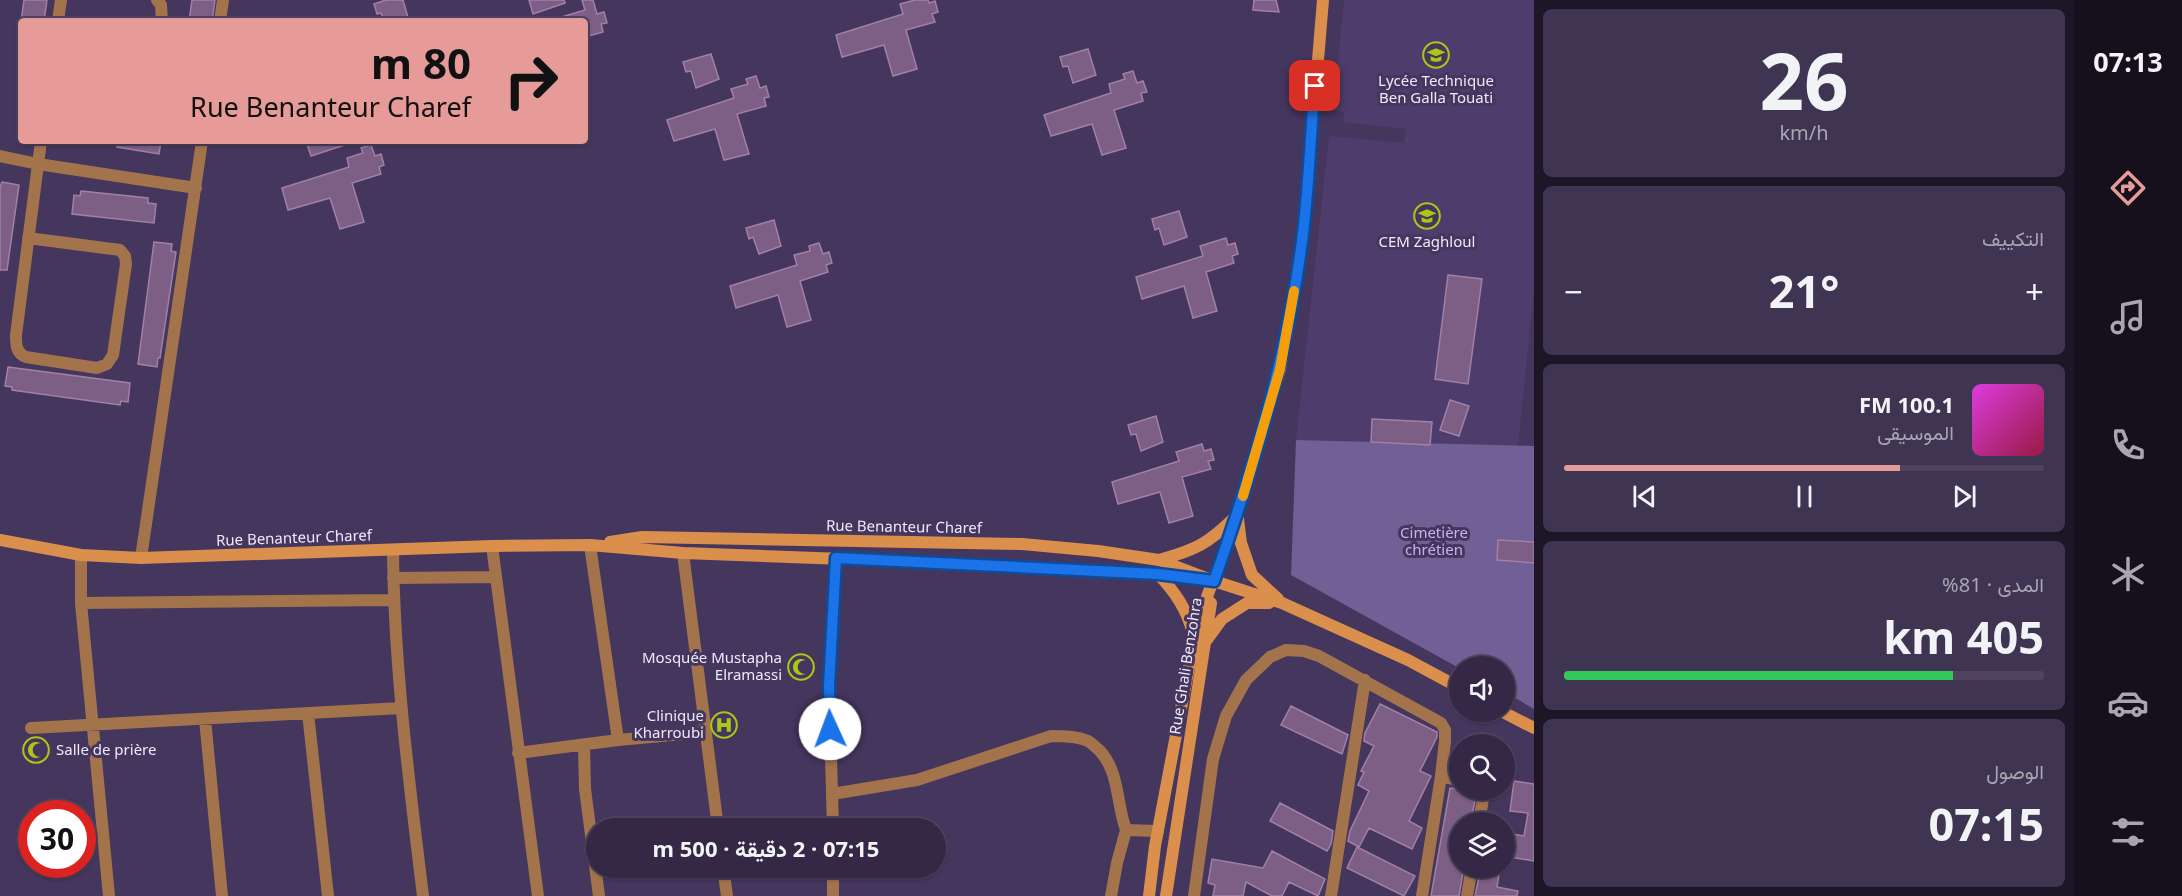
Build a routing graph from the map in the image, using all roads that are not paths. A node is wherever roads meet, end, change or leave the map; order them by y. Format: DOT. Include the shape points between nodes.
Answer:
graph roads {
  1 [pos="61,0"];
  2 [pos="157,0"];
  3 [pos="223,0"];
  4 [pos="1323,0"];
  5 [pos="58,18"];
  6 [pos="162,18"];
  7 [pos="220,18"];
  8 [pos="41,144"];
  9 [pos="202,144"];
  10 [pos="0,156"];
  11 [pos="38,164"];
  12 [pos="195,188"];
  13 [pos="28,238"];
  14 [pos="1237,515"];
  15 [pos="0,540"];
  16 [pos="590,545"];
  17 [pos="492,546"];
  18 [pos="393,550"];
  19 [pos="683,553"];
  20 [pos="81,555"];
  21 [pos="141,558"];
  22 [pos="836,558"];
  23 [pos="1159,560"];
  24 [pos="1158,574"];
  25 [pos="496,577"];
  26 [pos="393,578"];
  27 [pos="1214,581"];
  28 [pos="393,600"];
  29 [pos="81,603"];
  30 [pos="1282,603"];
  31 [pos="1199,641"];
  32 [pos="1365,680"];
  33 [pos="1449,682"];
  34 [pos="401,708"];
  35 [pos="308,713"];
  36 [pos="1515,718"];
  37 [pos="205,719"];
  38 [pos="93,725"];
  39 [pos="31,728"];
  40 [pos="1534,728"];
  41 [pos="705,732"];
  42 [pos="618,740"];
  43 [pos="584,746"];
  44 [pos="519,753"];
  45 [pos="1441,776"];
  46 [pos="1449,778"];
  47 [pos="832,794"];
  48 [pos="717,818"];
  49 [pos="833,818"];
  50 [pos="1126,830"];
  51 [pos="1158,831"];
  52 [pos="725,878"];
  53 [pos="833,878"];
  54 [pos="1470,878"];
  55 [pos="109,896"];
  56 [pos="222,896"];
  57 [pos="328,896"];
  58 [pos="423,896"];
  59 [pos="538,896"];
  60 [pos="599,896"];
  61 [pos="727,896"];
  62 [pos="833,896"];
  63 [pos="1111,896"];
  64 [pos="1149,896"];
  65 [pos="1166,896"];
  66 [pos="1194,896"];
  67 [pos="1331,896"];
  68 [pos="1422,896"];
  69 [pos="1467,896"];
  1 -- 5 [label="street"];
  2 -- 6 [label="street"];
  3 -- 7 [label="street"];
  4 -- 14 [label="main road, Rue Ghali Benzohra" via="1303,240 1280,369"];
  8 -- 11 [label="street"];
  9 -- 12 [label="street"];
  10 -- 11 [label="street"];
  11 -- 12 [label="street"];
  11 -- 13 [label="street"];
  12 -- 21 [label="street"];
  13 -- 13 [label="street" via="17,349 27,357 97,368 106,364 113,355 125,256 120,250"];
  14 -- 23 [label="main road" via="1211,540"];
  14 -- 27 [label="main road, Rue Ghali Benzohra"];
  14 -- 30 [label="main road" via="1252,575"];
  15 -- 20 [label="main road, Rue Benanteur Charef"];
  16 -- 17 [label="main road, Rue Benanteur Charef"];
  16 -- 19 [label="main road, Rue Benanteur Charef"];
  16 -- 23 [label="main road, Rue Benanteur Charef" via="642,537 987,543"];
  16 -- 42 [label="street"];
  17 -- 18 [label="main road, Rue Benanteur Charef"];
  17 -- 25 [label="street"];
  18 -- 21 [label="main road, Rue Benanteur Charef"];
  18 -- 26 [label="street"];
  19 -- 22 [label="main road, Rue Benanteur Charef"];
  19 -- 41 [label="street"];
  20 -- 21 [label="main road, Rue Benanteur Charef"];
  20 -- 29 [label="street"];
  22 -- 24 [label="main road, Rue Benanteur Charef"];
  22 -- 47 [label="street" via="829,686"];
  23 -- 27 [label="main road, Rue Benanteur Charef"];
  24 -- 27 [label="main road, Rue Benanteur Charef"];
  24 -- 31 [label="main road" via="1180,602"];
  25 -- 26 [label="street"];
  25 -- 44 [label="street"];
  26 -- 28 [label="street"];
  27 -- 30 [label="main road, Rue Benanteur Charef"];
  27 -- 31 [label="main road, Rue Ghali Benzohra" via="1197,624"];
  28 -- 29 [label="street"];
  28 -- 34 [label="street"];
  29 -- 38 [label="street"];
  30 -- 31 [label="main road" via="1247,603"];
  30 -- 33 [label="main road, Rue Benanteur Charef"];
  31 -- 51 [label="main road, Rue Ghali Benzohra"];
  31 -- 65 [label="main road, Rue Ghali Benzohra"];
  32 -- 45 [label="street" via="1441,723 1445,730"];
  32 -- 66 [label="street" via="1319,656 1286,650 1270,657 1246,680 1226,716 1213,759"];
  32 -- 67 [label="street"];
  34 -- 35 [label="street"];
  34 -- 58 [label="street"];
  35 -- 37 [label="street"];
  35 -- 57 [label="street"];
  36 -- 40 [label="main road"];
  37 -- 38 [label="street"];
  37 -- 56 [label="street"];
  38 -- 39 [label="street"];
  38 -- 55 [label="street"];
  41 -- 42 [label="street"];
  41 -- 48 [label="street"];
  42 -- 43 [label="street"];
  43 -- 44 [label="street"];
  43 -- 60 [label="street" via="585,789"];
  44 -- 59 [label="street"];
  45 -- 46 [label="street"];
  45 -- 68 [label="street"];
  47 -- 49 [label="street"];
  47 -- 50 [label="street" via="917,780 1051,736 1071,737 1090,742 1106,758 1114,773"];
  50 -- 51 [label="street"];
  50 -- 63 [label="street"];
  51 -- 64 [label="main road, Rue Ghali Benzohra"];
  52 -- 61 [label="street"];
  53 -- 62 [label="street"];
  54 -- 69 [label="street"];
}
